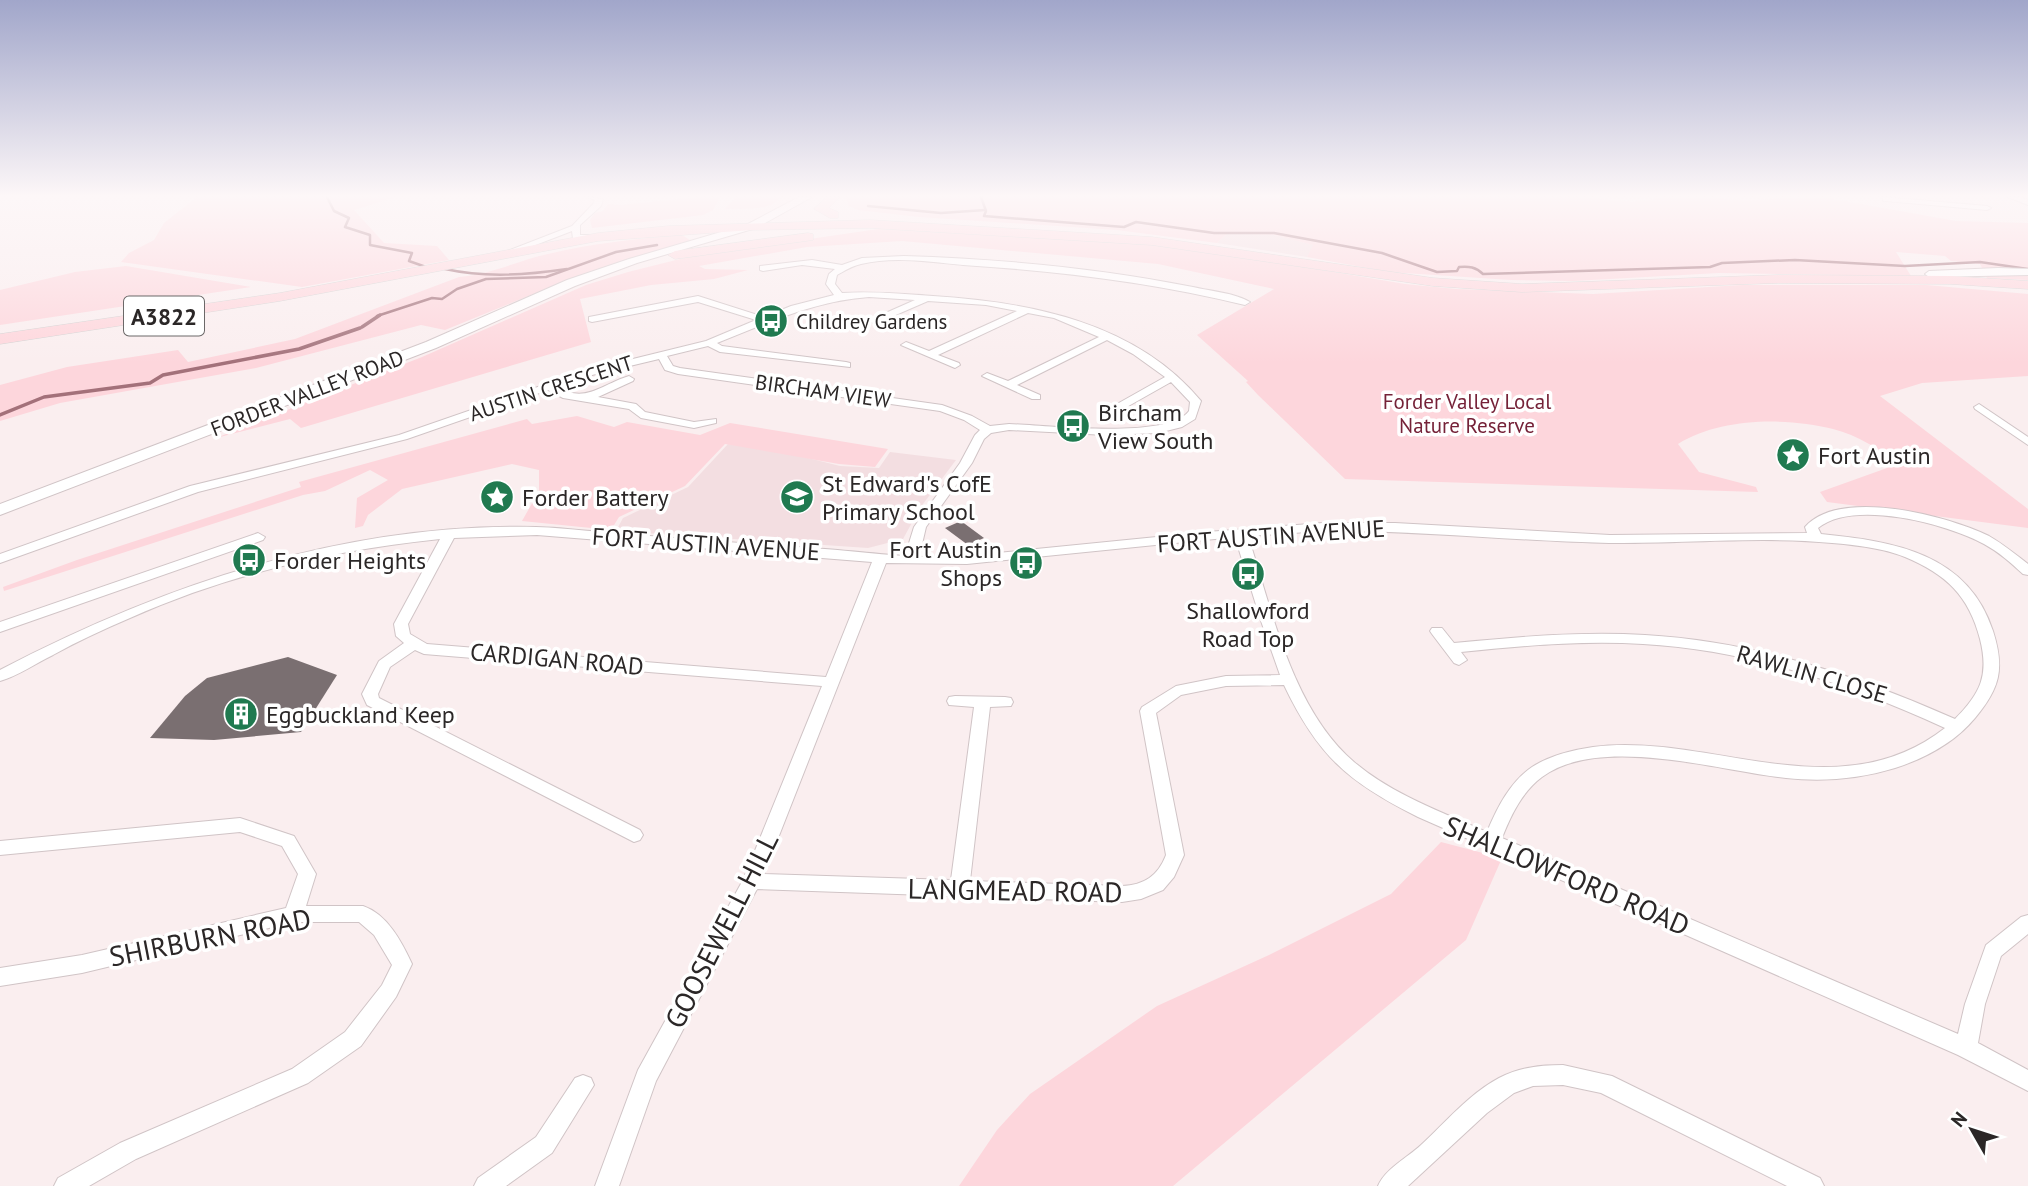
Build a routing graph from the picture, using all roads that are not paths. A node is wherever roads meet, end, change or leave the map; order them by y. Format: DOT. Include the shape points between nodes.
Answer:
graph roads {
  1 [pos="507,252"];
  2 [pos="666,252"];
  3 [pos="669,252"];
  4 [pos="686,252"];
  5 [pos="705,252"];
  6 [pos="1242,252"];
  7 [pos="676,255"];
  8 [pos="654,257"];
  9 [pos="763,268"];
  10 [pos="841,268"];
  11 [pos="2028,272"];
  12 [pos="1929,274"];
  13 [pos="1882,279"];
  14 [pos="2028,285"];
  15 [pos="2028,291"];
  16 [pos="839,296"];
  17 [pos="280,297"];
  18 [pos="928,298"];
  19 [pos="1245,302"];
  20 [pos="1030,309"];
  21 [pos="592,319"];
  22 [pos="765,320"];
  23 [pos="875,321"];
  24 [pos="1108,336"];
  25 [pos="0,339"];
  26 [pos="709,343"];
  27 [pos="906,345"];
  28 [pos="661,354"];
  29 [pos="929,355"];
  30 [pos="846,365"];
  31 [pos="955,365"];
  32 [pos="987,376"];
  33 [pos="1172,377"];
  34 [pos="629,379"];
  35 [pos="1009,385"];
  36 [pos="548,386"];
  37 [pos="1036,397"];
  38 [pos="587,398"];
  39 [pos="1979,407"];
  40 [pos="1105,415"];
  41 [pos="712,421"];
  42 [pos="988,430"];
  43 [pos="2028,442"];
  44 [pos="0,510"];
  45 [pos="450,533"];
  46 [pos="1241,534"];
  47 [pos="258,537"];
  48 [pos="1816,537"];
  49 [pos="881,557"];
  50 [pos="0,559"];
  51 [pos="911,560"];
  52 [pos="2028,571"];
  53 [pos="94,596"];
  54 [pos="116,618"];
  55 [pos="0,627"];
  56 [pos="1437,631"];
  57 [pos="413,643"];
  58 [pos="0,676"];
  59 [pos="1289,680"];
  60 [pos="830,681"];
  61 [pos="955,701"];
  62 [pos="983,702"];
  63 [pos="1005,702"];
  64 [pos="1958,727"];
  65 [pos="634,835"];
  66 [pos="1492,842"];
  67 [pos="0,848"];
  68 [pos="752,881"];
  69 [pos="958,890"];
  70 [pos="294,914"];
  71 [pos="2028,923"];
  72 [pos="0,977"];
  73 [pos="1966,1048"];
  74 [pos="2028,1081"];
  75 [pos="583,1085"];
  76 [pos="66,1186"];
  77 [pos="486,1186"];
  78 [pos="607,1186"];
  79 [pos="1390,1186"];
  80 [pos="1812,1186"];
  1 -- 17 [label="main road, A3822"];
  2 -- 8 [label="main road"];
  3 -- 8 [label="main road, FORDER VALLEY ROAD"];
  4 -- 7 [label="main road, FORDER VALLEY ROAD"];
  5 -- 7 [label="main road"];
  6 -- 13 [label="main road, FORDER VALLEY ROAD" via="1433,282 1522,288 1722,279"];
  7 -- 8 [label="main road"];
  8 -- 44 [label="main road, FORDER VALLEY ROAD" via="541,295 431,345"];
  9 -- 10 [label="street" via="811,261"];
  10 -- 16 [label="street" via="830,279"];
  10 -- 19 [label="street" via="876,259 1025,267 1158,282"];
  11 -- 12 [label="street"];
  13 -- 14 [label="main road, FORDER VALLEY ROAD"];
  13 -- 15 [label="main road, FORDER VALLEY ROAD"];
  16 -- 18 [label="street, AUSTIN CRESCENT"];
  16 -- 22 [label="street, AUSTIN CRESCENT"];
  17 -- 25 [label="main road, A3822"];
  18 -- 20 [label="street, AUSTIN CRESCENT"];
  18 -- 23 [label="street"];
  20 -- 24 [label="street, AUSTIN CRESCENT"];
  20 -- 29 [label="street"];
  21 -- 22 [label="street" via="698,299"];
  22 -- 26 [label="street, AUSTIN CRESCENT"];
  24 -- 33 [label="street, AUSTIN CRESCENT"];
  24 -- 35 [label="street"];
  26 -- 28 [label="street, AUSTIN CRESCENT"];
  26 -- 30 [label="street" via="726,350"];
  27 -- 29 [label="street"];
  28 -- 36 [label="street, AUSTIN CRESCENT"];
  28 -- 42 [label="street, BIRCHAM VIEW" via="669,368 678,371 942,408"];
  29 -- 31 [label="street"];
  32 -- 35 [label="street"];
  33 -- 40 [label="street"];
  33 -- 42 [label="street, AUSTIN CRESCENT" via="1196,401 1192,416 1169,429"];
  34 -- 38 [label="street"];
  35 -- 37 [label="street"];
  36 -- 38 [label="street" via="563,395"];
  36 -- 50 [label="street, AUSTIN CRESCENT" via="403,437 194,489"];
  38 -- 41 [label="street" via="694,425"];
  39 -- 43 [label="street"];
  42 -- 51 [label="street" via="920,527"];
  45 -- 49 [label="street, FORT AUSTIN AVENUE" via="537,531"];
  45 -- 54 [label="street, FORT AUSTIN AVENUE" via="327,549 266,564"];
  45 -- 57 [label="street" via="401,624 403,636"];
  46 -- 48 [label="street, FORT AUSTIN AVENUE" via="1388,527 1614,540 1753,534"];
  46 -- 51 [label="street, FORT AUSTIN AVENUE" via="953,561"];
  46 -- 59 [label="street, SHALLOWFORD ROAD"];
  47 -- 53 [label="street"];
  48 -- 52 [label="street" via="1811,527 1816,521 1838,514 1871,511 1912,516 1948,524 1998,547"];
  48 -- 64 [label="street, FORT AUSTIN AVENUE" via="1919,558 1964,587 1977,607 1992,676"];
  49 -- 51 [label="street, FORT AUSTIN AVENUE"];
  49 -- 60 [label="street, GOOSEWELL HILL"];
  53 -- 54 [label="street"];
  53 -- 55 [label="street"];
  54 -- 58 [label="street, FORT AUSTIN AVENUE"];
  56 -- 64 [label="street, RAWLIN CLOSE" via="1455,654 1531,641 1627,639 1724,648 1850,681"];
  57 -- 60 [label="street, CARDIGAN ROAD" via="424,649"];
  57 -- 65 [label="street" via="384,664 370,694 373,701"];
  59 -- 66 [label="street, SHALLOWFORD ROAD" via="1338,757 1375,787"];
  59 -- 69 [label="street, LANGMEAD ROAD" via="1226,681 1176,691 1148,711 1175,855 1170,871 1150,889 1134,894"];
  60 -- 68 [label="street, GOOSEWELL HILL"];
  61 -- 62 [label="street"];
  62 -- 63 [label="street"];
  62 -- 69 [label="street"];
  64 -- 66 [label="street, FORT AUSTIN AVENUE" via="1927,750 1871,771 1815,775 1648,752 1598,753 1565,760 1543,767 1514,796 1500,817"];
  66 -- 73 [label="street, SHALLOWFORD ROAD"];
  67 -- 70 [label="street" via="240,825 288,841 307,874"];
  68 -- 69 [label="street, LANGMEAD ROAD"];
  68 -- 78 [label="street, GOOSEWELL HILL" via="646,1077"];
  70 -- 72 [label="street, SHIRBURN ROAD" via="82,964"];
  70 -- 76 [label="street, SHIRBURN ROAD" via="363,914 382,929 401,964 389,991 353,1039 300,1076 128,1151"];
  71 -- 73 [label="street" via="1993,951"];
  73 -- 74 [label="street, SHALLOWFORD ROAD"];
  75 -- 77 [label="street" via="544,1144"];
  79 -- 80 [label="street" via="1507,1084 1563,1074 1604,1083"];
}
